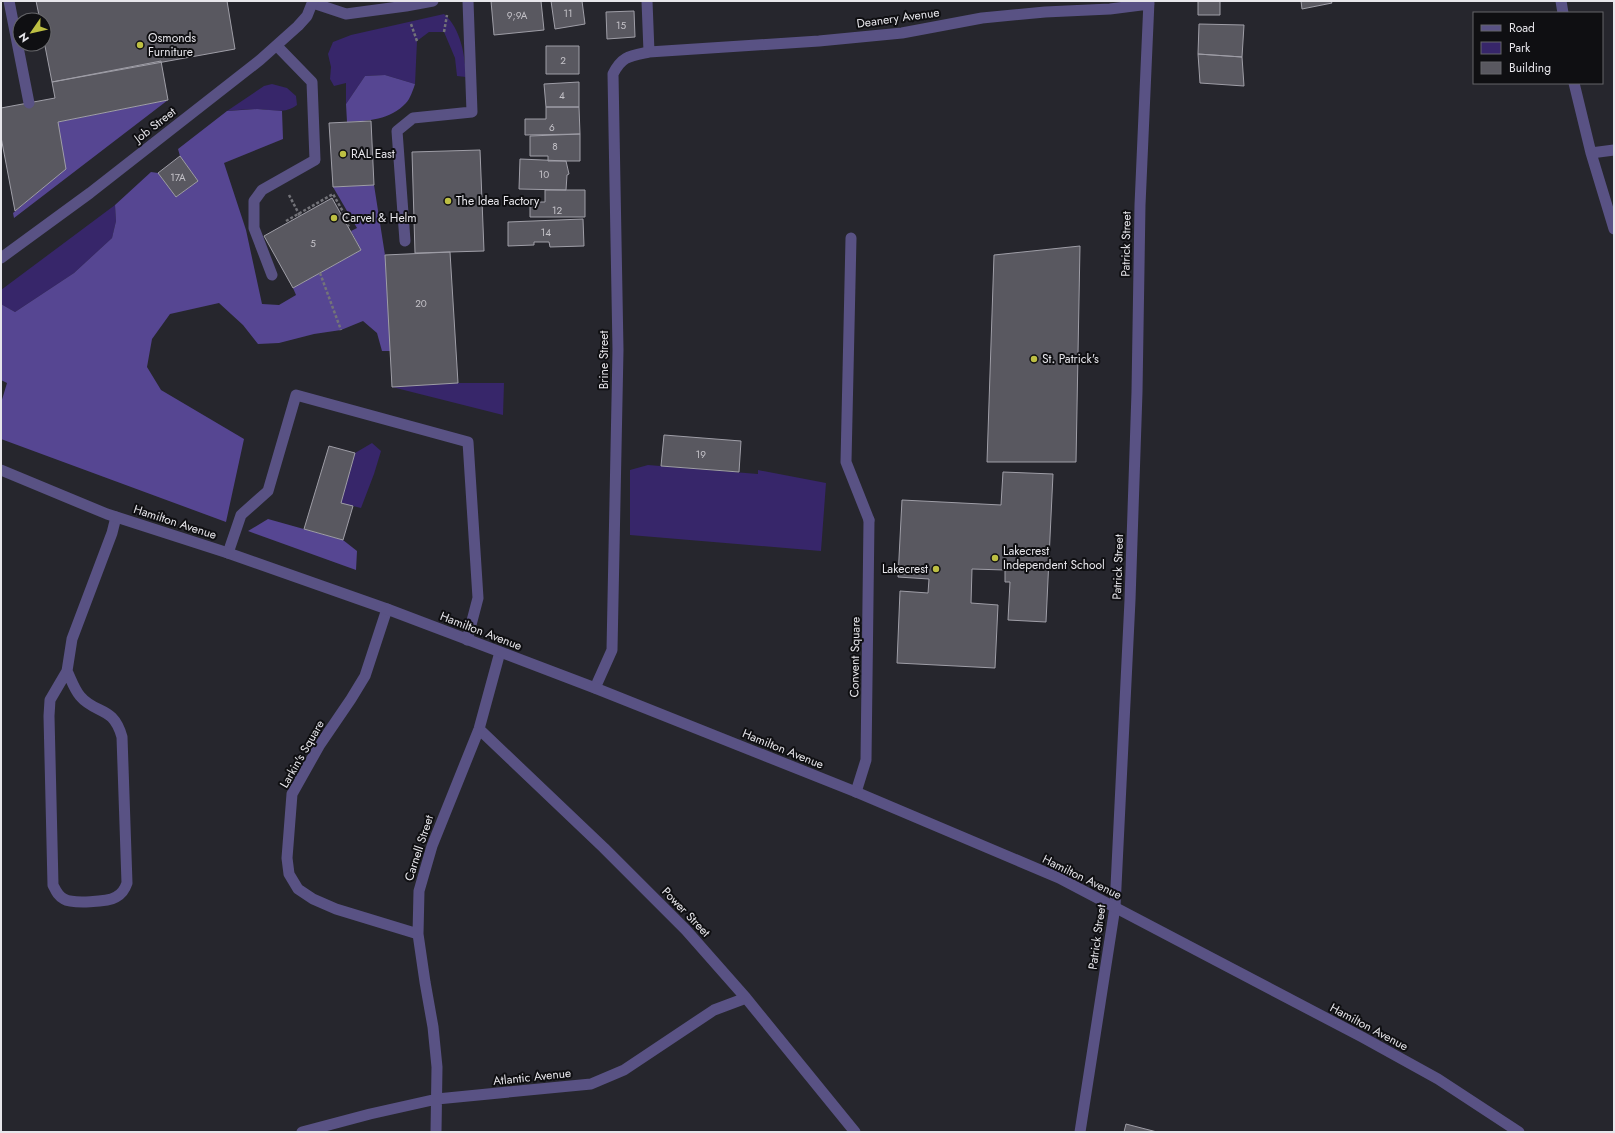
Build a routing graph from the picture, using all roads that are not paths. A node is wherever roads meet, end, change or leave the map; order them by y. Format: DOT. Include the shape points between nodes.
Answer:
graph roads {
  1 [pos="9,1"];
  2 [pos="433,1"];
  3 [pos="468,1"];
  4 [pos="647,1"];
  5 [pos="1561,1"];
  6 [pos="313,2"];
  7 [pos="1149,2"];
  8 [pos="1563,12"];
  9 [pos="277,46"];
  10 [pos="649,52"];
  11 [pos="1574,84"];
  12 [pos="29,103"];
  13 [pos="1614,150"];
  14 [pos="1591,153"];
  15 [pos="1614,228"];
  16 [pos="851,238"];
  17 [pos="405,240"];
  18 [pos="1,258"];
  19 [pos="272,275"];
  20 [pos="1,470"];
  21 [pos="116,517"];
  22 [pos="228,553"];
  23 [pos="387,609"];
  24 [pos="466,640"];
  25 [pos="500,652"];
  26 [pos="67,671"];
  27 [pos="594,688"];
  28 [pos="479,729"];
  29 [pos="856,792"];
  30 [pos="1115,907"];
  31 [pos="418,934"];
  32 [pos="746,998"];
  33 [pos="437,1099"];
  34 [pos="302,1132"];
  35 [pos="436,1132"];
  36 [pos="855,1132"];
  37 [pos="1080,1132"];
  38 [pos="1519,1132"];
  1 -- 12 [label="street"];
  2 -- 6 [label="street" via="346,14"];
  3 -- 17 [label="street" via="472,112 413,118 397,131"];
  4 -- 10 [label="street"];
  5 -- 8 [label="street"];
  6 -- 9 [label="street, Job Street" via="307,16"];
  7 -- 10 [label="street, Deanery Avenue" via="1110,9 982,18 886,34 819,41"];
  7 -- 30 [label="street, Patrick Street" via="1140,205 1130,600"];
  9 -- 18 [label="street, Job Street" via="96,188"];
  9 -- 19 [label="street" via="312,82 315,160 262,190 254,201 254,228"];
  10 -- 27 [label="street, Brine Street" via="629,56 619,63 613,74 618,350 612,650"];
  11 -- 14 [label="street"];
  13 -- 14 [label="street"];
  14 -- 15 [label="street"];
  16 -- 29 [label="street, Convent Square" via="846,462 869,520 866,760"];
  20 -- 21 [label="street, Hamilton Avenue"];
  21 -- 22 [label="street, Hamilton Avenue"];
  21 -- 26 [label="street" via="72,639"];
  22 -- 23 [label="street, Hamilton Avenue"];
  22 -- 24 [label="street" via="241,515 268,491 296,395 468,442 478,598"];
  23 -- 24 [label="street, Hamilton Avenue"];
  23 -- 31 [label="street, Larkin's Square" via="365,676 319,746 292,794 287,858 289,874 298,889 313,899 336,909"];
  24 -- 25 [label="street, Hamilton Avenue"];
  25 -- 27 [label="street, Hamilton Avenue"];
  25 -- 28 [label="street, Carnell Street"];
  26 -- 26 [label="street" via="50,700 53,885 57,893 71,902 107,900 116,898 123,892 127,883 122,737 113,718 81,697"];
  27 -- 29 [label="street, Hamilton Avenue"];
  28 -- 31 [label="street, Carnell Street" via="432,846 419,891"];
  28 -- 32 [label="street, Power Street" via="686,930"];
  29 -- 30 [label="street, Hamilton Avenue" via="1059,878"];
  30 -- 37 [label="street, Patrick Street"];
  30 -- 38 [label="street, Hamilton Avenue" via="1438,1079"];
  31 -- 33 [label="street, Carnell Street" via="433,1027"];
  32 -- 33 [label="street, Atlantic Avenue" via="714,1010 624,1070 592,1084"];
  32 -- 36 [label="street, Power Street"];
  33 -- 34 [label="street, Atlantic Avenue"];
  33 -- 35 [label="street, Carnell Street"];
}
